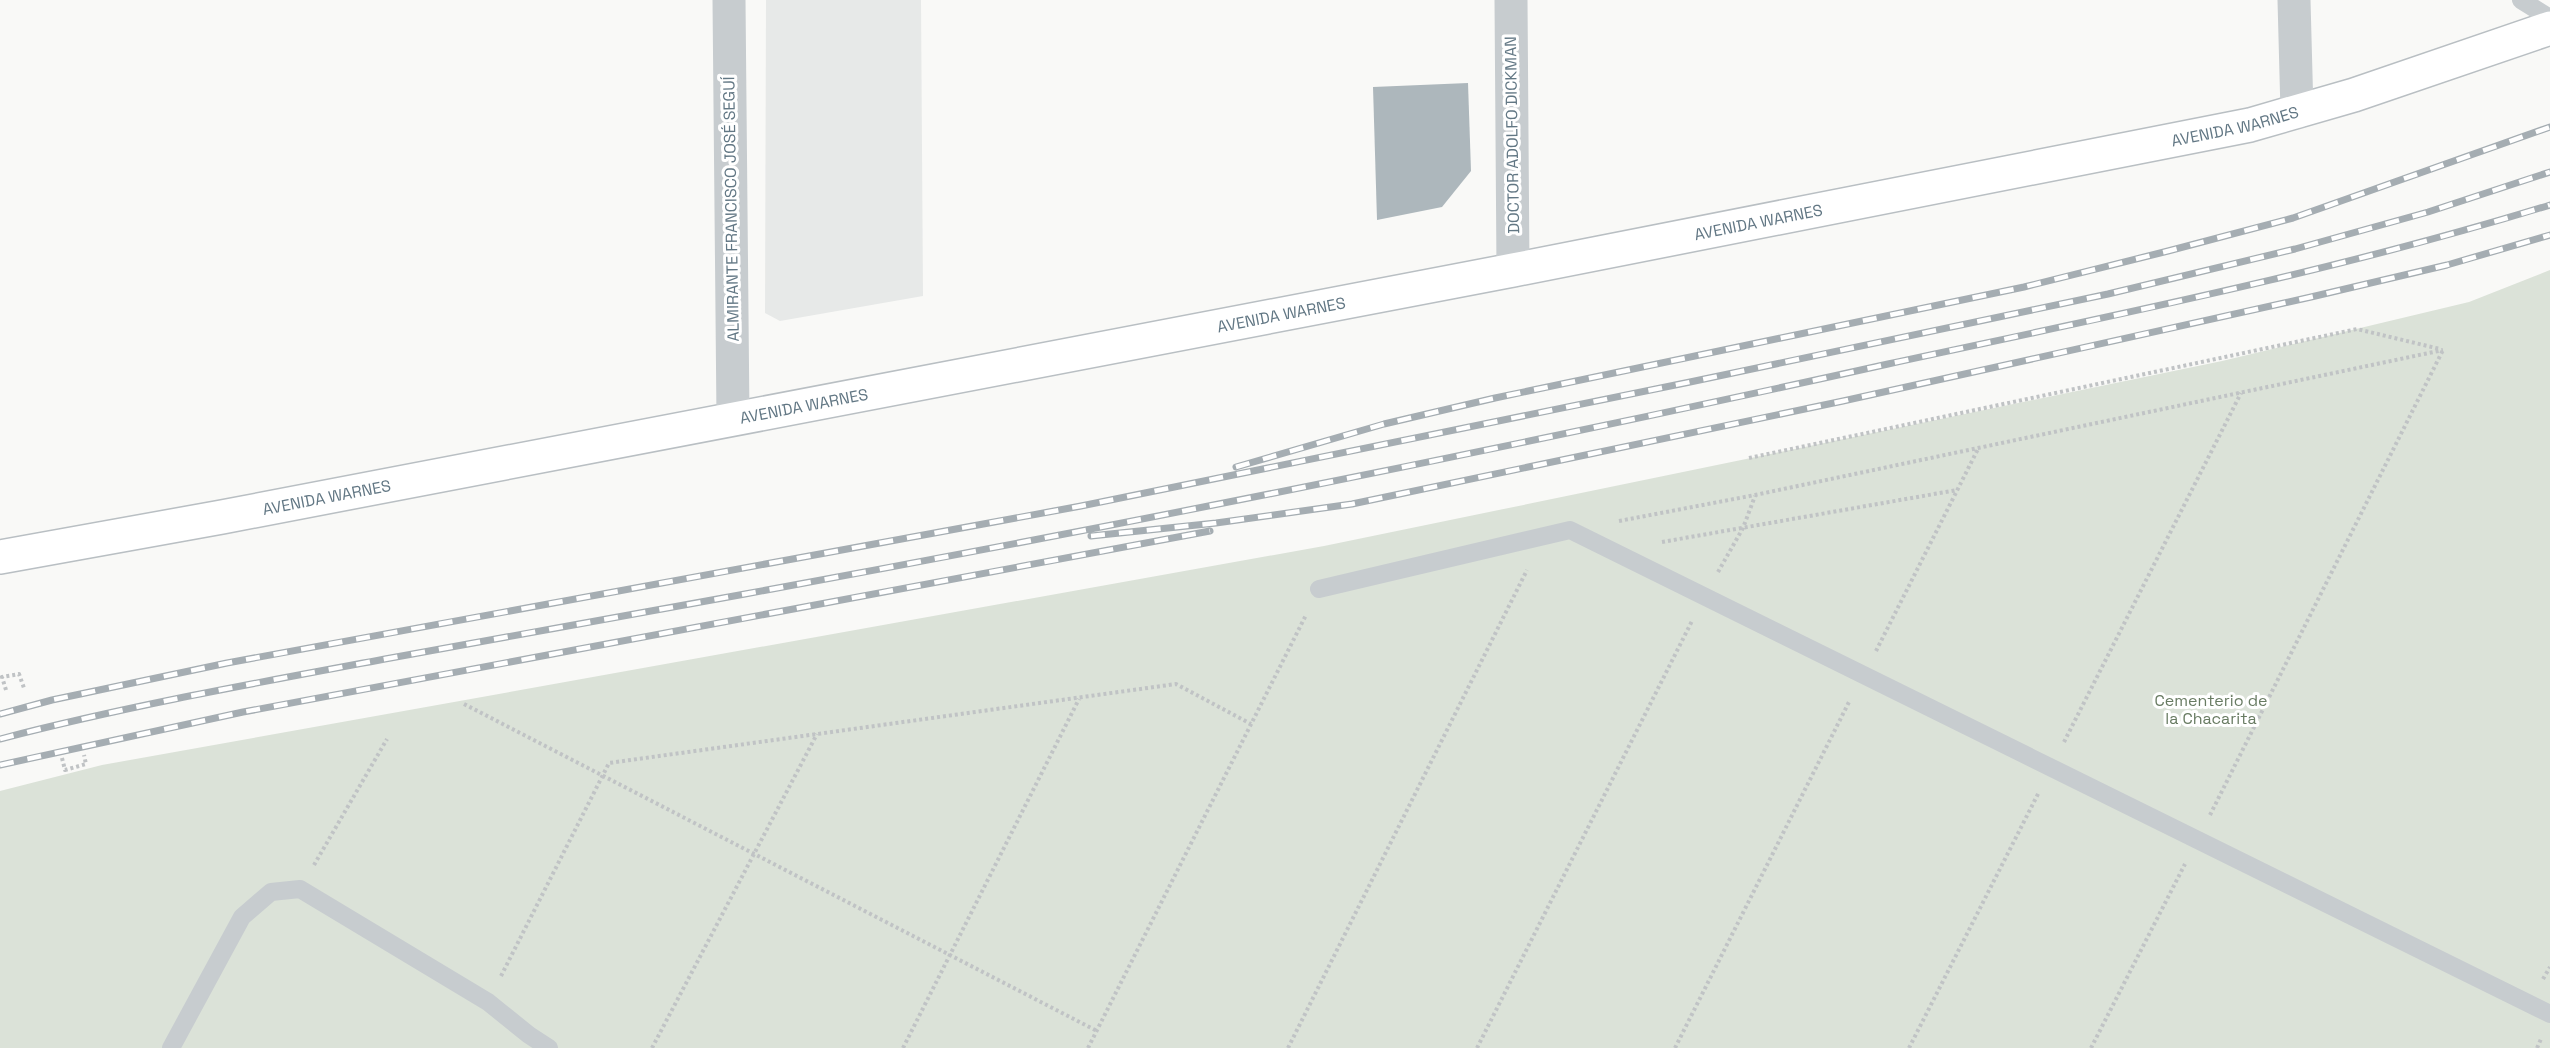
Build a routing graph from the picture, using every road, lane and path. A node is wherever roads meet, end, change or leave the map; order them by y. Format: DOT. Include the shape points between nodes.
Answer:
graph roads {
  1 [pos="729,0"];
  2 [pos="1511,0"];
  3 [pos="2294,0"];
  4 [pos="2521,0"];
  5 [pos="2550,18"];
  6 [pos="2550,28"];
  7 [pos="2297,112"];
  8 [pos="1513,270"];
  9 [pos="2443,350"];
  10 [pos="2242,392"];
  11 [pos="734,418"];
  12 [pos="1978,448"];
  13 [pos="1749,458"];
  14 [pos="1957,490"];
  15 [pos="1755,495"];
  16 [pos="1743,528"];
  17 [pos="1570,530"];
  18 [pos="1543,537"];
  19 [pos="1611,550"];
  20 [pos="0,556"];
  21 [pos="1319,589"];
  22 [pos="1704,597"];
  23 [pos="1863,675"];
  24 [pos="24,688"];
  25 [pos="6,690"];
  26 [pos="1079,699"];
  27 [pos="464,704"];
  28 [pos="1251,724"];
  29 [pos="817,734"];
  30 [pos="387,739"];
  31 [pos="84,755"];
  32 [pos="62,758"];
  33 [pos="2051,768"];
  34 [pos="602,776"];
  35 [pos="2197,840"];
  36 [pos="755,855"];
  37 [pos="300,889"];
  38 [pos="950,956"];
  39 [pos="488,1002"];
  40 [pos="2550,1014"];
  41 [pos="1097,1031"];
  42 [pos="171,1048"];
  43 [pos="549,1048"];
  44 [pos="652,1048"];
  45 [pos="903,1048"];
  46 [pos="1088,1048"];
  47 [pos="1288,1048"];
  48 [pos="1477,1048"];
  49 [pos="1675,1048"];
  50 [pos="1909,1048"];
  51 [pos="2091,1048"];
  1 -- 11 [label="street, ALMIRANTE FRANCISCO JOSÉ SEGUÍ"];
  2 -- 8 [label="street, DOCTOR ADOLFO DICKMAN"];
  3 -- 7 [label="street"];
  4 -- 5 [label="lane"];
  6 -- 7 [label="main road, AVENIDA WARNES"];
  7 -- 8 [label="main road, AVENIDA WARNES" via="2077,160"];
  8 -- 11 [label="main road, AVENIDA WARNES"];
  9 -- 10 [label="path"];
  9 -- 13 [label="path" via="2357,329"];
  9 -- 35 [label="path"];
  10 -- 12 [label="path"];
  10 -- 33 [label="path"];
  11 -- 20 [label="main road, AVENIDA WARNES"];
  12 -- 14 [label="path"];
  12 -- 15 [label="path"];
  14 -- 16 [label="path"];
  14 -- 23 [label="path"];
  15 -- 16 [label="path"];
  15 -- 17 [label="path"];
  16 -- 19 [label="path"];
  16 -- 22 [label="path"];
  17 -- 18 [label="lane"];
  17 -- 19 [label="lane"];
  18 -- 21 [label="lane"];
  18 -- 47 [label="path"];
  19 -- 22 [label="lane"];
  21 -- 28 [label="path"];
  22 -- 23 [label="lane"];
  22 -- 48 [label="path"];
  23 -- 33 [label="lane"];
  23 -- 49 [label="path"];
  24 -- 25 [label="path" via="19,674 2,677"];
  26 -- 28 [label="path" via="1176,684"];
  26 -- 29 [label="path"];
  26 -- 38 [label="path"];
  27 -- 34 [label="path"];
  28 -- 41 [label="path"];
  29 -- 34 [label="path" via="609,763"];
  29 -- 36 [label="path"];
  30 -- 37 [label="path"];
  31 -- 32 [label="path" via="86,764 65,770"];
  33 -- 35 [label="lane"];
  33 -- 50 [label="path"];
  34 -- 36 [label="path"];
  34 -- 39 [label="path"];
  35 -- 40 [label="lane"];
  35 -- 51 [label="path"];
  36 -- 38 [label="path"];
  36 -- 44 [label="path"];
  37 -- 39 [label="lane"];
  37 -- 42 [label="lane" via="271,892 242,916"];
  38 -- 41 [label="path"];
  38 -- 45 [label="path"];
  39 -- 43 [label="lane"];
  41 -- 46 [label="path"];
}
